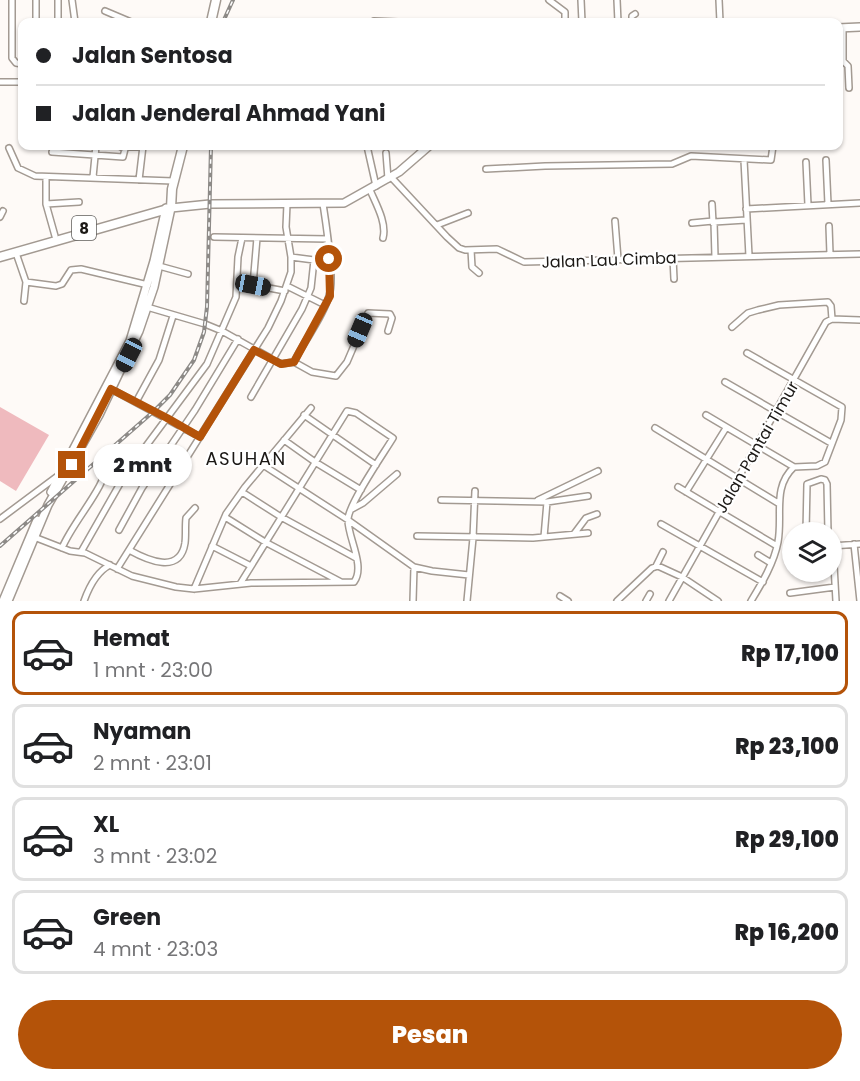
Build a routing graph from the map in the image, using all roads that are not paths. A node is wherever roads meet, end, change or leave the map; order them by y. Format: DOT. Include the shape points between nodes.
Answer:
graph roads {
  1 [pos="12,0"];
  2 [pos="36,0"];
  3 [pos="58,0"];
  4 [pos="72,0"];
  5 [pos="216,0"];
  6 [pos="549,0"];
  7 [pos="581,0"];
  8 [pos="617,0"];
  9 [pos="719,0"];
  10 [pos="105,11"];
  11 [pos="636,14"];
  12 [pos="36,18"];
  13 [pos="58,18"];
  14 [pos="74,18"];
  15 [pos="122,18"];
  16 [pos="212,18"];
  17 [pos="565,18"];
  18 [pos="582,18"];
  19 [pos="618,18"];
  20 [pos="632,18"];
  21 [pos="720,18"];
  22 [pos="860,27"];
  23 [pos="843,28"];
  24 [pos="843,61"];
  25 [pos="18,63"];
  26 [pos="0,82"];
  27 [pos="18,82"];
  28 [pos="849,88"];
  29 [pos="9,148"];
  30 [pos="96,150"];
  31 [pos="125,150"];
  32 [pos="143,150"];
  33 [pos="182,150"];
  34 [pos="368,150"];
  35 [pos="425,150"];
  36 [pos="772,150"];
  37 [pos="52,152"];
  38 [pos="386,153"];
  39 [pos="96,155"];
  40 [pos="744,160"];
  41 [pos="826,160"];
  42 [pos="806,162"];
  43 [pos="486,169"];
  44 [pos="46,177"];
  45 [pos="93,177"];
  46 [pos="390,178"];
  47 [pos="139,180"];
  48 [pos="173,181"];
  49 [pos="373,188"];
  50 [pos="79,202"];
  51 [pos="860,203"];
  52 [pos="46,204"];
  53 [pos="287,204"];
  54 [pos="323,204"];
  55 [pos="712,204"];
  56 [pos="828,204"];
  57 [pos="171,205"];
  58 [pos="808,206"];
  59 [pos="746,209"];
  60 [pos="468,213"];
  61 [pos="746,220"];
  62 [pos="615,221"];
  63 [pos="713,222"];
  64 [pos="692,223"];
  65 [pos="436,225"];
  66 [pos="829,226"];
  67 [pos="55,236"];
  68 [pos="214,237"];
  69 [pos="242,238"];
  70 [pos="257,238"];
  71 [pos="288,238"];
  72 [pos="383,238"];
  73 [pos="328,239"];
  74 [pos="471,250"];
  75 [pos="0,252"];
  76 [pos="16,253"];
  77 [pos="830,254"];
  78 [pos="860,254"];
  79 [pos="749,256"];
  80 [pos="0,257"];
  81 [pos="291,257"];
  82 [pos="715,257"];
  83 [pos="673,258"];
  84 [pos="618,259"];
  85 [pos="159,266"];
  86 [pos="478,273"];
  87 [pos="188,274"];
  88 [pos="674,279"];
  89 [pos="26,282"];
  90 [pos="237,282"];
  91 [pos="148,285"];
  92 [pos="253,285"];
  93 [pos="286,288"];
  94 [pos="307,296"];
  95 [pos="24,301"];
  96 [pos="325,305"];
  97 [pos="147,307"];
  98 [pos="173,316"];
  99 [pos="832,319"];
  100 [pos="860,320"];
  101 [pos="732,327"];
  102 [pos="222,331"];
  103 [pos="388,332"];
  104 [pos="238,339"];
  105 [pos="133,340"];
  106 [pos="254,350"];
  107 [pos="747,353"];
  108 [pos="273,360"];
  109 [pos="294,362"];
  110 [pos="115,376"];
  111 [pos="794,381"];
  112 [pos="725,382"];
  113 [pos="111,389"];
  114 [pos="250,397"];
  115 [pos="136,402"];
  116 [pos="311,408"];
  117 [pos="776,413"];
  118 [pos="304,415"];
  119 [pos="706,415"];
  120 [pos="167,418"];
  121 [pos="184,427"];
  122 [pos="656,428"];
  123 [pos="726,428"];
  124 [pos="332,435"];
  125 [pos="200,437"];
  126 [pos="284,440"];
  127 [pos="831,443"];
  128 [pos="756,446"];
  129 [pos="110,457"];
  130 [pos="706,460"];
  131 [pos="315,462"];
  132 [pos="263,465"];
  133 [pos="376,465"];
  134 [pos="794,466"];
  135 [pos="598,471"];
  136 [pos="61,473"];
  137 [pos="397,474"];
  138 [pos="738,478"];
  139 [pos="678,487"];
  140 [pos="298,488"];
  141 [pos="361,490"];
  142 [pos="475,491"];
  143 [pos="242,492"];
  144 [pos="686,492"];
  145 [pos="588,496"];
  146 [pos="441,500"];
  147 [pos="474,500"];
  148 [pos="538,500"];
  149 [pos="547,502"];
  150 [pos="778,502"];
  151 [pos="195,508"];
  152 [pos="351,510"];
  153 [pos="720,512"];
  154 [pos="597,514"];
  155 [pos="225,517"];
  156 [pos="281,517"];
  157 [pos="0,519"];
  158 [pos="348,520"];
  159 [pos="806,522"];
  160 [pos="828,522"];
  161 [pos="661,524"];
  162 [pos="119,530"];
  163 [pos="588,533"];
  164 [pos="574,534"];
  165 [pos="417,536"];
  166 [pos="34,537"];
  167 [pos="544,537"];
  168 [pos="473,538"];
  169 [pos="265,543"];
  170 [pos="857,544"];
  171 [pos="842,545"];
  172 [pos="212,546"];
  173 [pos="700,546"];
  174 [pos="777,546"];
  175 [pos="62,549"];
  176 [pos="129,550"];
  177 [pos="81,552"];
  178 [pos="663,552"];
  179 [pos="758,555"];
  180 [pos="356,558"];
  181 [pos="771,562"];
  182 [pos="110,565"];
  183 [pos="251,566"];
  184 [pos="656,566"];
  185 [pos="414,567"];
  186 [pos="117,569"];
  187 [pos="858,572"];
  188 [pos="469,575"];
  189 [pos="682,578"];
  190 [pos="341,582"];
  191 [pos="763,582"];
  192 [pos="835,582"];
  193 [pos="240,584"];
  194 [pos="835,588"];
  195 [pos="194,589"];
  196 [pos="10,591"];
  197 [pos="790,593"];
  198 [pos="650,594"];
  199 [pos="860,595"];
  200 [pos="560,597"];
  201 [pos="3,601"];
  202 [pos="8,601"];
  203 [pos="84,601"];
  204 [pos="412,601"];
  205 [pos="467,601"];
  206 [pos="568,601"];
  207 [pos="617,601"];
  208 [pos="646,601"];
  209 [pos="669,601"];
  210 [pos="718,601"];
  211 [pos="751,601"];
  212 [pos="836,601"];
  213 [pos="860,601"];
  1 -- 25 [label="street" via="12,58"];
  2 -- 12 [label="street"];
  3 -- 13 [label="street"];
  4 -- 14 [label="street"];
  5 -- 16 [label="highway"];
  6 -- 17 [label="street" via="565,12"];
  7 -- 18 [label="street"];
  8 -- 19 [label="street"];
  9 -- 21 [label="street"];
  10 -- 15 [label="street"];
  11 -- 20 [label="street"];
  22 -- 23 [label="main road"];
  24 -- 28 [label="street" via="848,66"];
  26 -- 27 [label="street"];
  29 -- 44 [label="street" via="18,168"];
  30 -- 39 [label="street"];
  31 -- 39 [label="street" via="123,157"];
  32 -- 47 [label="street"];
  33 -- 48 [label="highway"];
  34 -- 49 [label="street"];
  35 -- 46 [label="main road"];
  36 -- 40 [label="street" via="771,160"];
  37 -- 39 [label="street"];
  38 -- 46 [label="street"];
  39 -- 45 [label="street"];
  40 -- 43 [label="street" via="691,156 672,164"];
  40 -- 59 [label="street"];
  41 -- 56 [label="street"];
  42 -- 58 [label="street"];
  44 -- 45 [label="street"];
  44 -- 52 [label="street"];
  45 -- 47 [label="street"];
  46 -- 49 [label="main road"];
  46 -- 65 [label="street, Jalan Lau Cimba"];
  47 -- 48 [label="street"];
  48 -- 57 [label="highway"];
  49 -- 54 [label="main road" via="344,203"];
  49 -- 72 [label="street"];
  50 -- 52 [label="street"];
  51 -- 56 [label="street"];
  52 -- 67 [label="street"];
  53 -- 54 [label="main road"];
  53 -- 57 [label="main road"];
  53 -- 71 [label="street"];
  54 -- 73 [label="street"];
  55 -- 63 [label="street"];
  56 -- 58 [label="street"];
  57 -- 67 [label="highway, 8"];
  57 -- 76 [label="highway, 8"];
  57 -- 85 [label="main road"];
  57 -- 91 [label="main road"];
  58 -- 59 [label="street"];
  59 -- 61 [label="street"];
  60 -- 65 [label="street"];
  61 -- 63 [label="street"];
  61 -- 79 [label="street"];
  62 -- 84 [label="street"];
  63 -- 64 [label="street"];
  63 -- 82 [label="street"];
  65 -- 74 [label="street, Jalan Lau Cimba" via="459,248"];
  66 -- 77 [label="street"];
  67 -- 75 [label="highway, 8"];
  68 -- 69 [label="street"];
  69 -- 70 [label="street"];
  69 -- 90 [label="street"];
  70 -- 71 [label="street"];
  70 -- 92 [label="street"];
  71 -- 73 [label="street"];
  71 -- 81 [label="street"];
  73 -- 96 [label="street" via="331,283"];
  74 -- 84 [label="street, Jalan Lau Cimba" via="497,249 528,263"];
  74 -- 86 [label="street" via="472,267"];
  76 -- 80 [label="highway, 8"];
  76 -- 89 [label="street"];
  77 -- 78 [label="street, Jalan Lau Cimba"];
  77 -- 79 [label="street, Jalan Lau Cimba"];
  79 -- 82 [label="street, Jalan Lau Cimba"];
  81 -- 93 [label="street"];
  81 -- 94 [label="street" via="314,260"];
  82 -- 83 [label="street, Jalan Lau Cimba"];
  83 -- 84 [label="street, Jalan Lau Cimba"];
  83 -- 88 [label="street"];
  85 -- 87 [label="street"];
  85 -- 97 [label="main road"];
  89 -- 91 [label="street" via="56,286 62,284 71,270 81,269"];
  89 -- 95 [label="street"];
  90 -- 92 [label="street"];
  90 -- 102 [label="street" via="236,297"];
  91 -- 105 [label="main road"];
  92 -- 93 [label="street"];
  93 -- 94 [label="street"];
  93 -- 106 [label="street"];
  94 -- 96 [label="street"];
  94 -- 108 [label="street"];
  96 -- 109 [label="street"];
  97 -- 98 [label="street"];
  97 -- 105 [label="main road"];
  98 -- 102 [label="street"];
  98 -- 115 [label="street" via="159,360"];
  99 -- 100 [label="street"];
  99 -- 101 [label="street" via="828,303 779,305 748,313"];
  99 -- 111 [label="street, Jalan Pantai Timur" via="825,324"];
  102 -- 104 [label="street"];
  102 -- 120 [label="street" via="207,364"];
  103 -- 109 [label="street" via="390,314 369,312 336,376 312,372"];
  104 -- 106 [label="street"];
  104 -- 121 [label="street"];
  105 -- 110 [label="main road"];
  106 -- 108 [label="street"];
  106 -- 125 [label="street"];
  107 -- 111 [label="street"];
  108 -- 109 [label="street" via="284,365"];
  108 -- 114 [label="street"];
  110 -- 113 [label="main road"];
  110 -- 136 [label="main road"];
  111 -- 117 [label="street, Jalan Pantai Timur"];
  111 -- 127 [label="street" via="842,408"];
  112 -- 117 [label="street"];
  113 -- 115 [label="street"];
  113 -- 166 [label="main road"];
  115 -- 120 [label="street"];
  116 -- 118 [label="street"];
  117 -- 127 [label="street"];
  117 -- 128 [label="street, Jalan Pantai Timur"];
  118 -- 124 [label="street"];
  118 -- 126 [label="street"];
  119 -- 123 [label="street"];
  120 -- 121 [label="street"];
  120 -- 177 [label="street" via="120,482"];
  121 -- 125 [label="street"];
  121 -- 162 [label="street"];
  122 -- 130 [label="street"];
  123 -- 128 [label="street"];
  123 -- 130 [label="street"];
  124 -- 131 [label="street"];
  124 -- 133 [label="street"];
  124 -- 133 [label="street" via="349,410 393,438"];
  125 -- 176 [label="street"];
  126 -- 131 [label="street"];
  126 -- 132 [label="street"];
  127 -- 134 [label="street" via="823,464"];
  128 -- 134 [label="street"];
  128 -- 138 [label="street, Jalan Pantai Timur"];
  129 -- 175 [label="street" via="109,466"];
  130 -- 138 [label="street"];
  130 -- 144 [label="street"];
  131 -- 140 [label="street"];
  131 -- 141 [label="street"];
  132 -- 140 [label="street"];
  132 -- 143 [label="street"];
  133 -- 141 [label="street"];
  134 -- 150 [label="street" via="784,479"];
  135 -- 148 [label="street"];
  136 -- 157 [label="street"];
  136 -- 196 [label="main road" via="41,511"];
  137 -- 152 [label="street"];
  138 -- 150 [label="street"];
  138 -- 153 [label="street, Jalan Pantai Timur"];
  139 -- 144 [label="street"];
  140 -- 156 [label="street"];
  140 -- 158 [label="street"];
  141 -- 152 [label="street"];
  142 -- 147 [label="street"];
  143 -- 155 [label="street"];
  143 -- 156 [label="street"];
  144 -- 153 [label="street"];
  145 -- 149 [label="street"];
  146 -- 147 [label="street"];
  147 -- 148 [label="street"];
  147 -- 168 [label="street"];
  148 -- 149 [label="street"];
  149 -- 167 [label="street"];
  150 -- 174 [label="street"];
  151 -- 176 [label="street" via="186,518 186,541 180,556 158,563"];
  152 -- 158 [label="street"];
  153 -- 173 [label="street, Jalan Pantai Timur"];
  153 -- 174 [label="street"];
  154 -- 164 [label="street" via="586,518"];
  155 -- 169 [label="street"];
  155 -- 172 [label="street"];
  156 -- 169 [label="street"];
  156 -- 180 [label="street"];
  158 -- 180 [label="street"];
  158 -- 185 [label="street"];
  159 -- 160 [label="street" via="807,484 821,479 827,486"];
  161 -- 173 [label="street"];
  163 -- 164 [label="street"];
  164 -- 167 [label="street"];
  165 -- 168 [label="street"];
  166 -- 175 [label="street"];
  166 -- 196 [label="main road"];
  167 -- 168 [label="street"];
  168 -- 188 [label="street"];
  169 -- 183 [label="street"];
  169 -- 190 [label="street"];
  170 -- 171 [label="street"];
  170 -- 187 [label="street"];
  172 -- 183 [label="street"];
  172 -- 195 [label="street"];
  173 -- 189 [label="street, Jalan Pantai Timur"];
  173 -- 191 [label="street"];
  174 -- 181 [label="street"];
  175 -- 177 [label="street"];
  176 -- 186 [label="street"];
  177 -- 182 [label="street"];
  178 -- 184 [label="street"];
  179 -- 181 [label="street"];
  180 -- 190 [label="street" via="356,579"];
  181 -- 191 [label="street"];
  182 -- 186 [label="street"];
  182 -- 203 [label="street" via="102,569"];
  183 -- 193 [label="street"];
  184 -- 189 [label="street"];
  184 -- 207 [label="street"];
  185 -- 188 [label="street"];
  185 -- 204 [label="street"];
  186 -- 195 [label="street"];
  187 -- 199 [label="street"];
  188 -- 205 [label="street"];
  189 -- 209 [label="street, Jalan Pantai Timur"];
  189 -- 210 [label="street"];
  190 -- 193 [label="street"];
  191 -- 211 [label="street"];
  192 -- 194 [label="street"];
  193 -- 195 [label="street"];
  194 -- 197 [label="street"];
  194 -- 212 [label="street"];
  196 -- 201 [label="main road"];
  196 -- 202 [label="main road"];
  198 -- 208 [label="street"];
  199 -- 213 [label="street"];
  200 -- 206 [label="street"];
}
